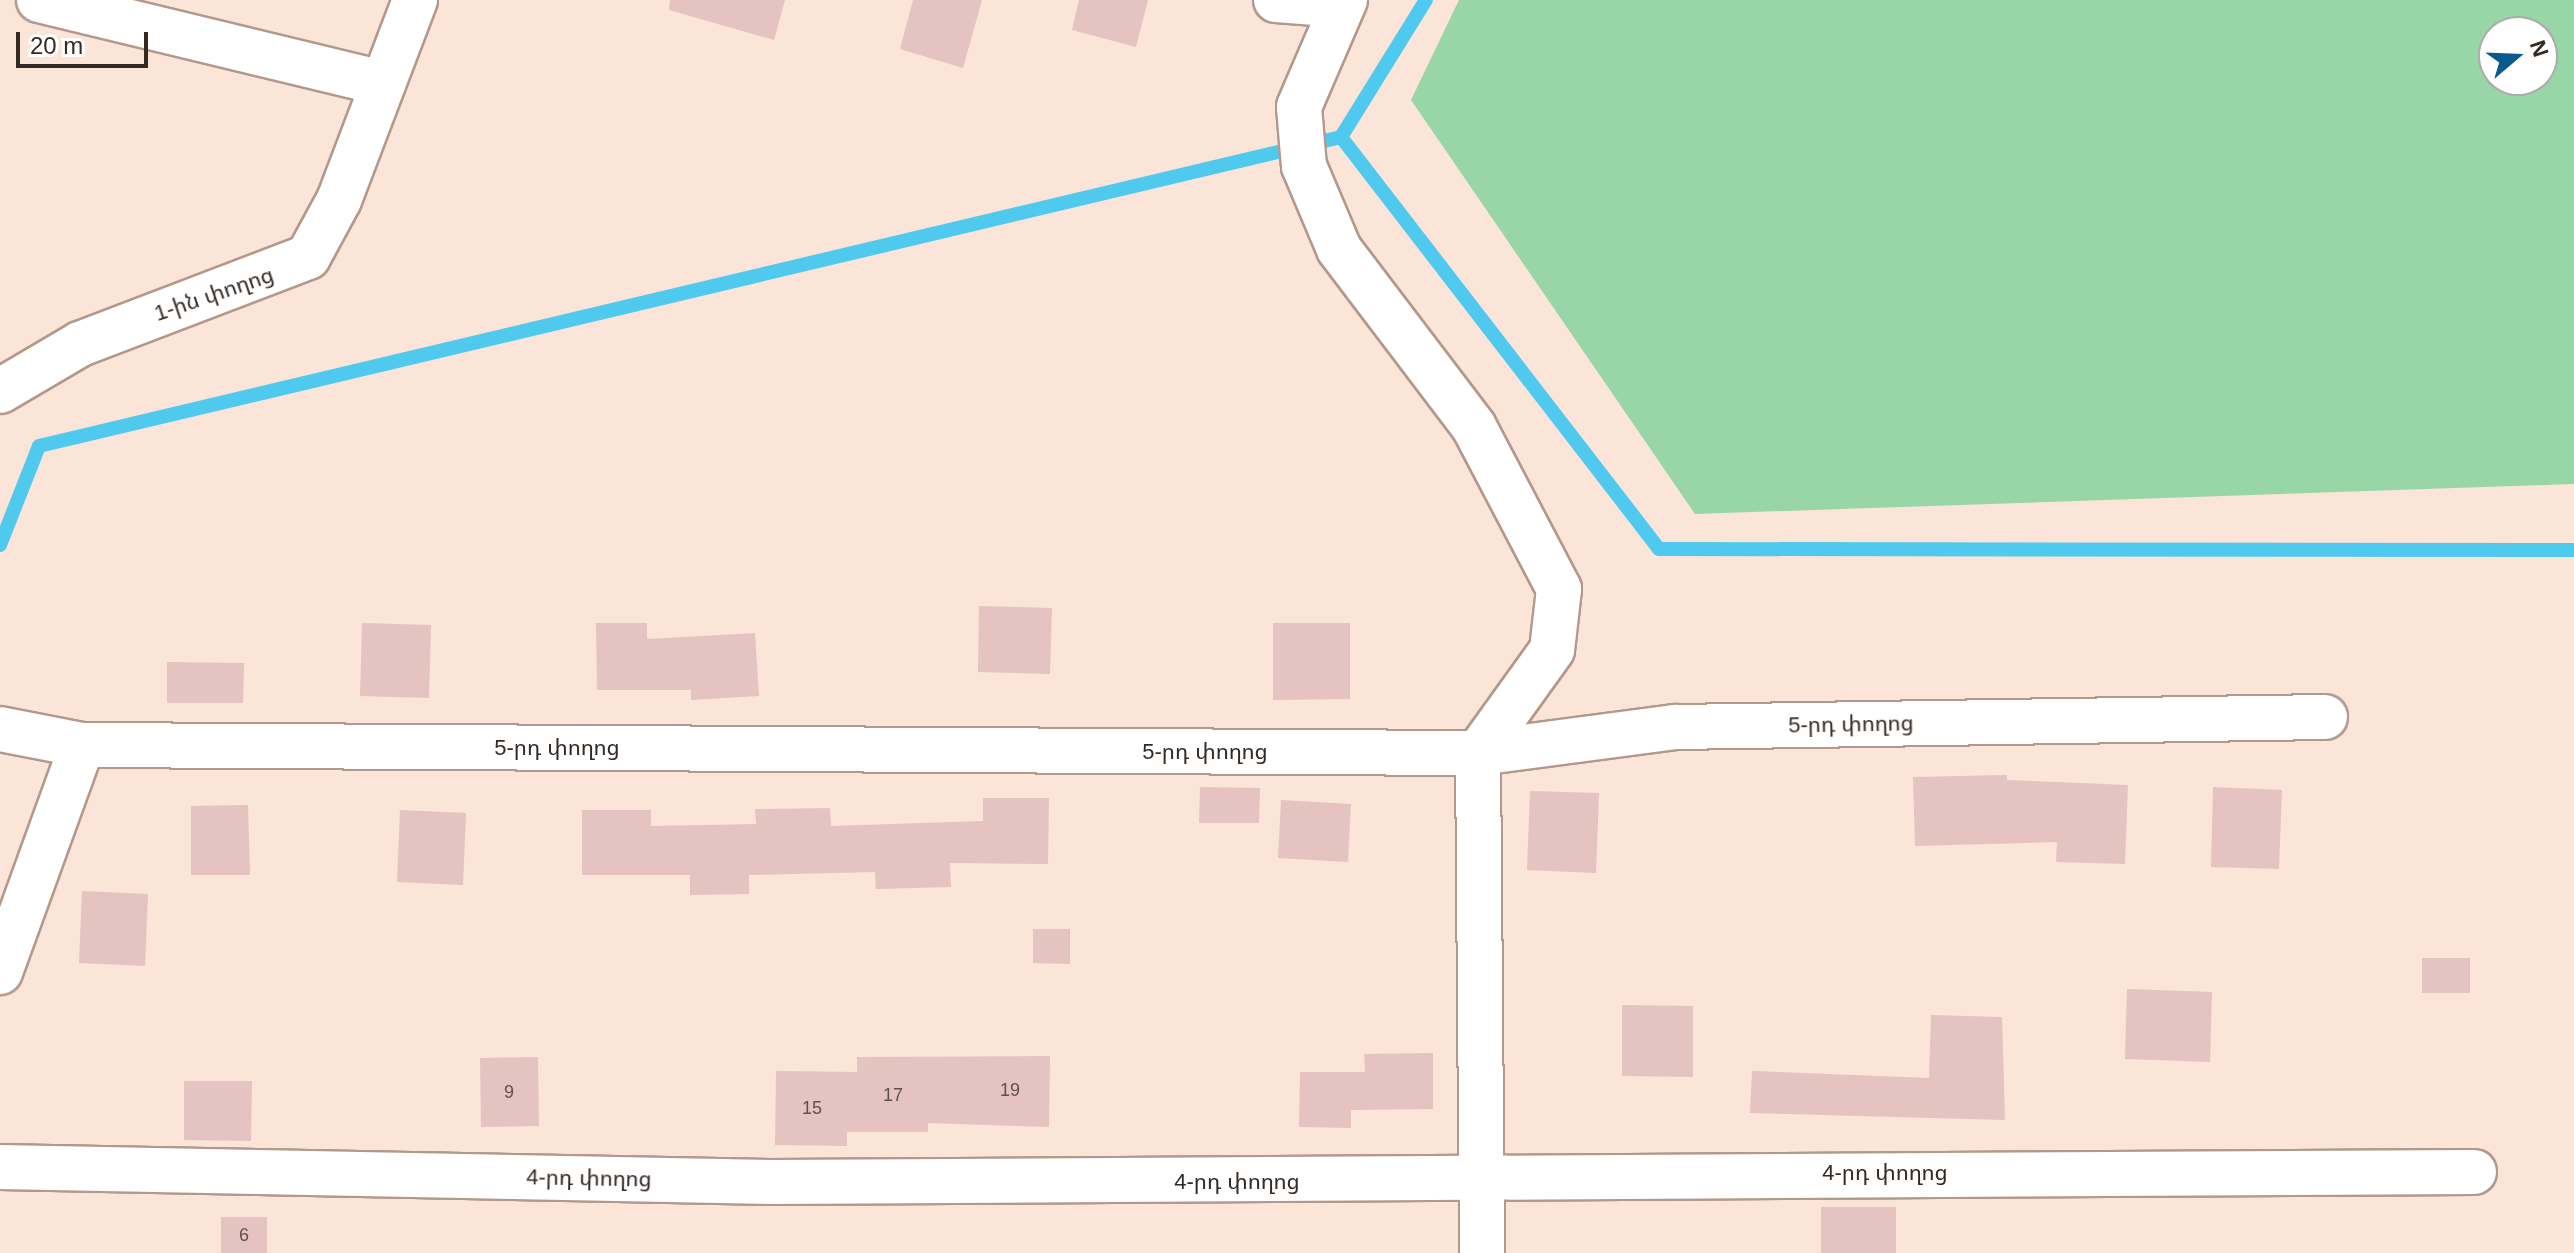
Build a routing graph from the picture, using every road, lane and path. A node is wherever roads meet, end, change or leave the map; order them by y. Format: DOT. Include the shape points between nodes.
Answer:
graph roads {
  1 [pos="39,0"];
  2 [pos="415,0"];
  3 [pos="1276,0"];
  4 [pos="1344,3"];
  5 [pos="383,83"];
  6 [pos="0,391"];
  7 [pos="2325,717"];
  8 [pos="0,729"];
  9 [pos="82,745"];
  10 [pos="1478,753"];
  11 [pos="0,972"];
  12 [pos="0,1167"];
  13 [pos="2474,1172"];
  14 [pos="1484,1183"];
  15 [pos="1482,1253"];
  1 -- 5 [label="street"];
  2 -- 5 [label="street, 1-ին փողոց"];
  3 -- 4 [label="street"];
  4 -- 10 [label="street" via="1299,107 1304,166 1339,249 1474,427 1559,589 1552,650"];
  5 -- 6 [label="street, 1-ին փողոց" via="339,200 308,257 80,344"];
  7 -- 10 [label="street, 5-րդ փողոց" via="1675,727"];
  8 -- 9 [label="street, 5-րդ փողոց"];
  9 -- 10 [label="street, 5-րդ փողոց"];
  9 -- 11 [label="street"];
  10 -- 14 [label="street"];
  12 -- 14 [label="street, 4-րդ փողոց" via="771,1182"];
  13 -- 14 [label="street, 4-րդ փողոց" via="1764,1174"];
  14 -- 15 [label="street"];
}
